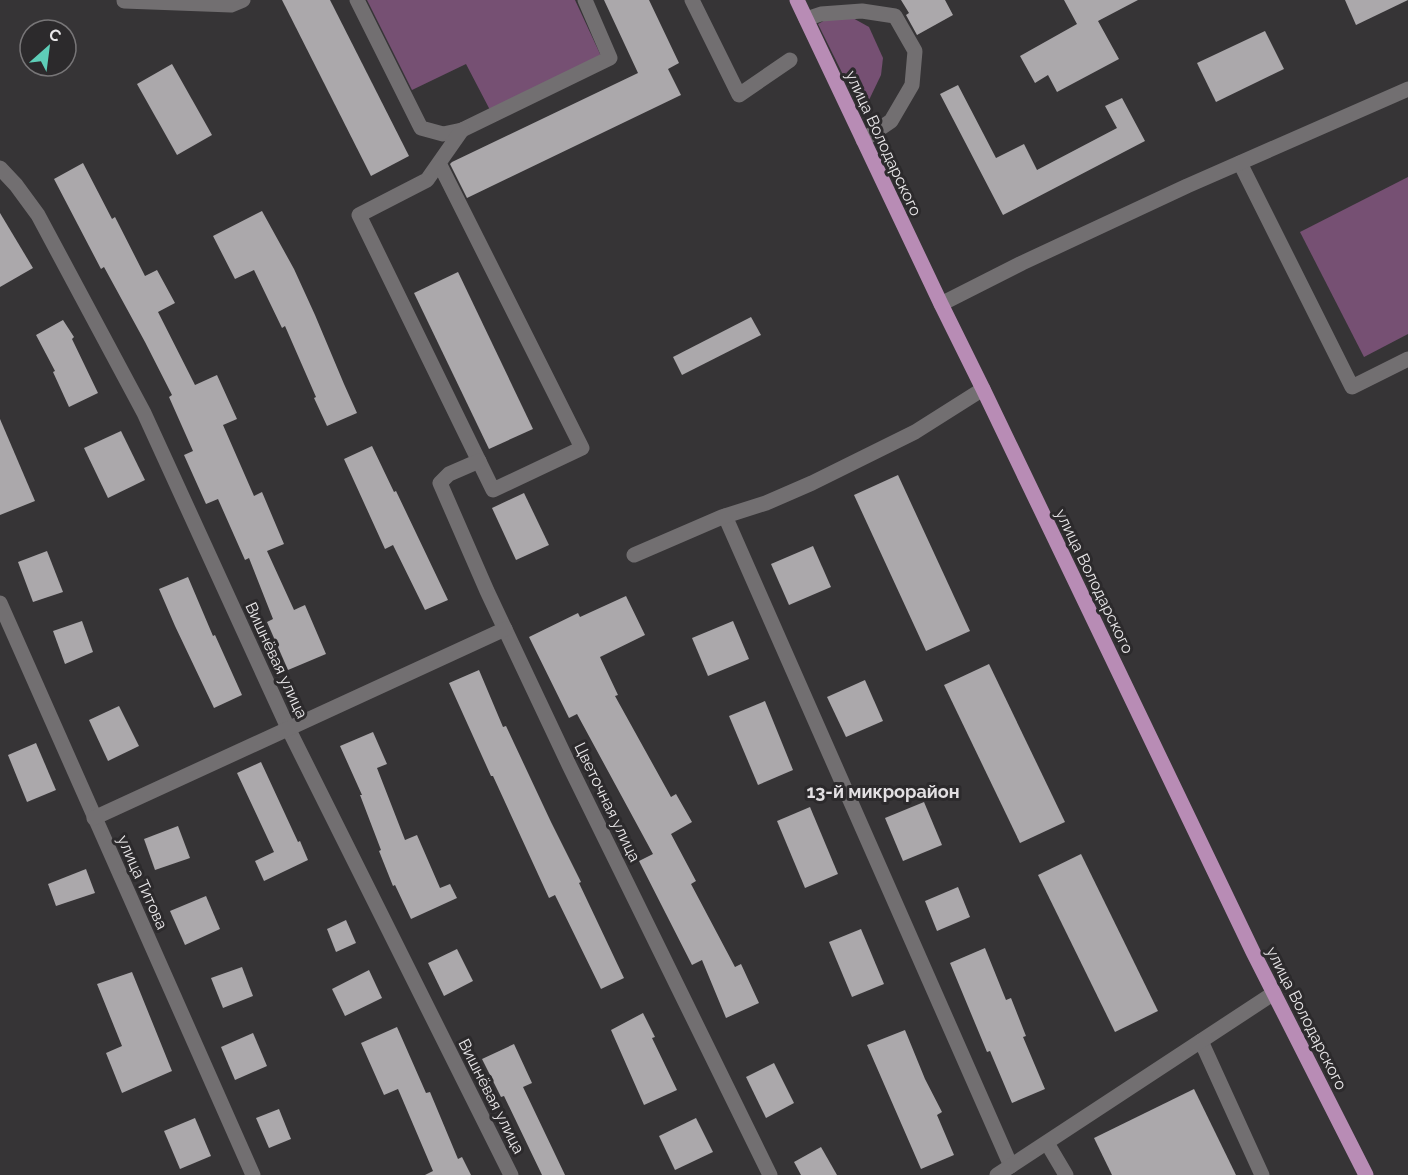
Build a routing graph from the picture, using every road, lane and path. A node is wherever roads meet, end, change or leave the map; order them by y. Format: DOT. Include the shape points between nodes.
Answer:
graph roads {
  1 [pos="243,0"];
  2 [pos="357,0"];
  3 [pos="585,0"];
  4 [pos="692,0"];
  5 [pos="797,0"];
  6 [pos="124,1"];
  7 [pos="806,19"];
  8 [pos="790,60"];
  9 [pos="1408,89"];
  10 [pos="462,130"];
  11 [pos="863,140"];
  12 [pos="439,163"];
  13 [pos="1240,163"];
  14 [pos="0,168"];
  15 [pos="941,304"];
  16 [pos="1408,360"];
  17 [pos="983,389"];
  18 [pos="479,461"];
  19 [pos="725,516"];
  20 [pos="634,555"];
  21 [pos="0,603"];
  22 [pos="505,629"];
  23 [pos="288,728"];
  24 [pos="94,818"];
  25 [pos="1274,993"];
  26 [pos="1201,1041"];
  27 [pos="1047,1143"];
  28 [pos="1011,1166"];
  29 [pos="1060,1173"];
  30 [pos="253,1175"];
  31 [pos="511,1175"];
  32 [pos="770,1175"];
  33 [pos="997,1175"];
  34 [pos="1262,1175"];
  35 [pos="1366,1175"];
  1 -- 6 [label="street" via="231,5"];
  2 -- 10 [label="street" via="421,128 443,134"];
  3 -- 10 [label="street" via="610,58"];
  4 -- 8 [label="street" via="739,95"];
  5 -- 7 [label="main road, улица Володарского"];
  7 -- 11 [label="main road, улица Володарского"];
  7 -- 11 [label="street" via="862,11 896,16 915,51 912,86 891,121"];
  9 -- 13 [label="street"];
  10 -- 12 [label="street"];
  11 -- 15 [label="main road, улица Володарского"];
  12 -- 18 [label="street" via="428,180 359,215"];
  12 -- 18 [label="street" via="582,448 493,490"];
  13 -- 15 [label="street"];
  13 -- 16 [label="street" via="1353,387"];
  14 -- 23 [label="street, Вишнёвая улица" via="38,215 144,413"];
  15 -- 17 [label="main road, улица Володарского"];
  17 -- 19 [label="street" via="915,432 812,483"];
  17 -- 25 [label="main road, улица Володарского"];
  18 -- 22 [label="street, Цветочная улица" via="449,474 440,483"];
  19 -- 20 [label="street"];
  19 -- 28 [label="street"];
  21 -- 24 [label="street, улица Титова"];
  22 -- 23 [label="street"];
  22 -- 32 [label="street, Цветочная улица"];
  23 -- 24 [label="street"];
  23 -- 31 [label="street, Вишнёвая улица"];
  24 -- 30 [label="street, улица Титова"];
  25 -- 26 [label="street"];
  25 -- 35 [label="main road, улица Володарского"];
  26 -- 27 [label="street"];
  26 -- 34 [label="street"];
  27 -- 28 [label="street"];
  27 -- 29 [label="street"];
  28 -- 33 [label="street"];
}
